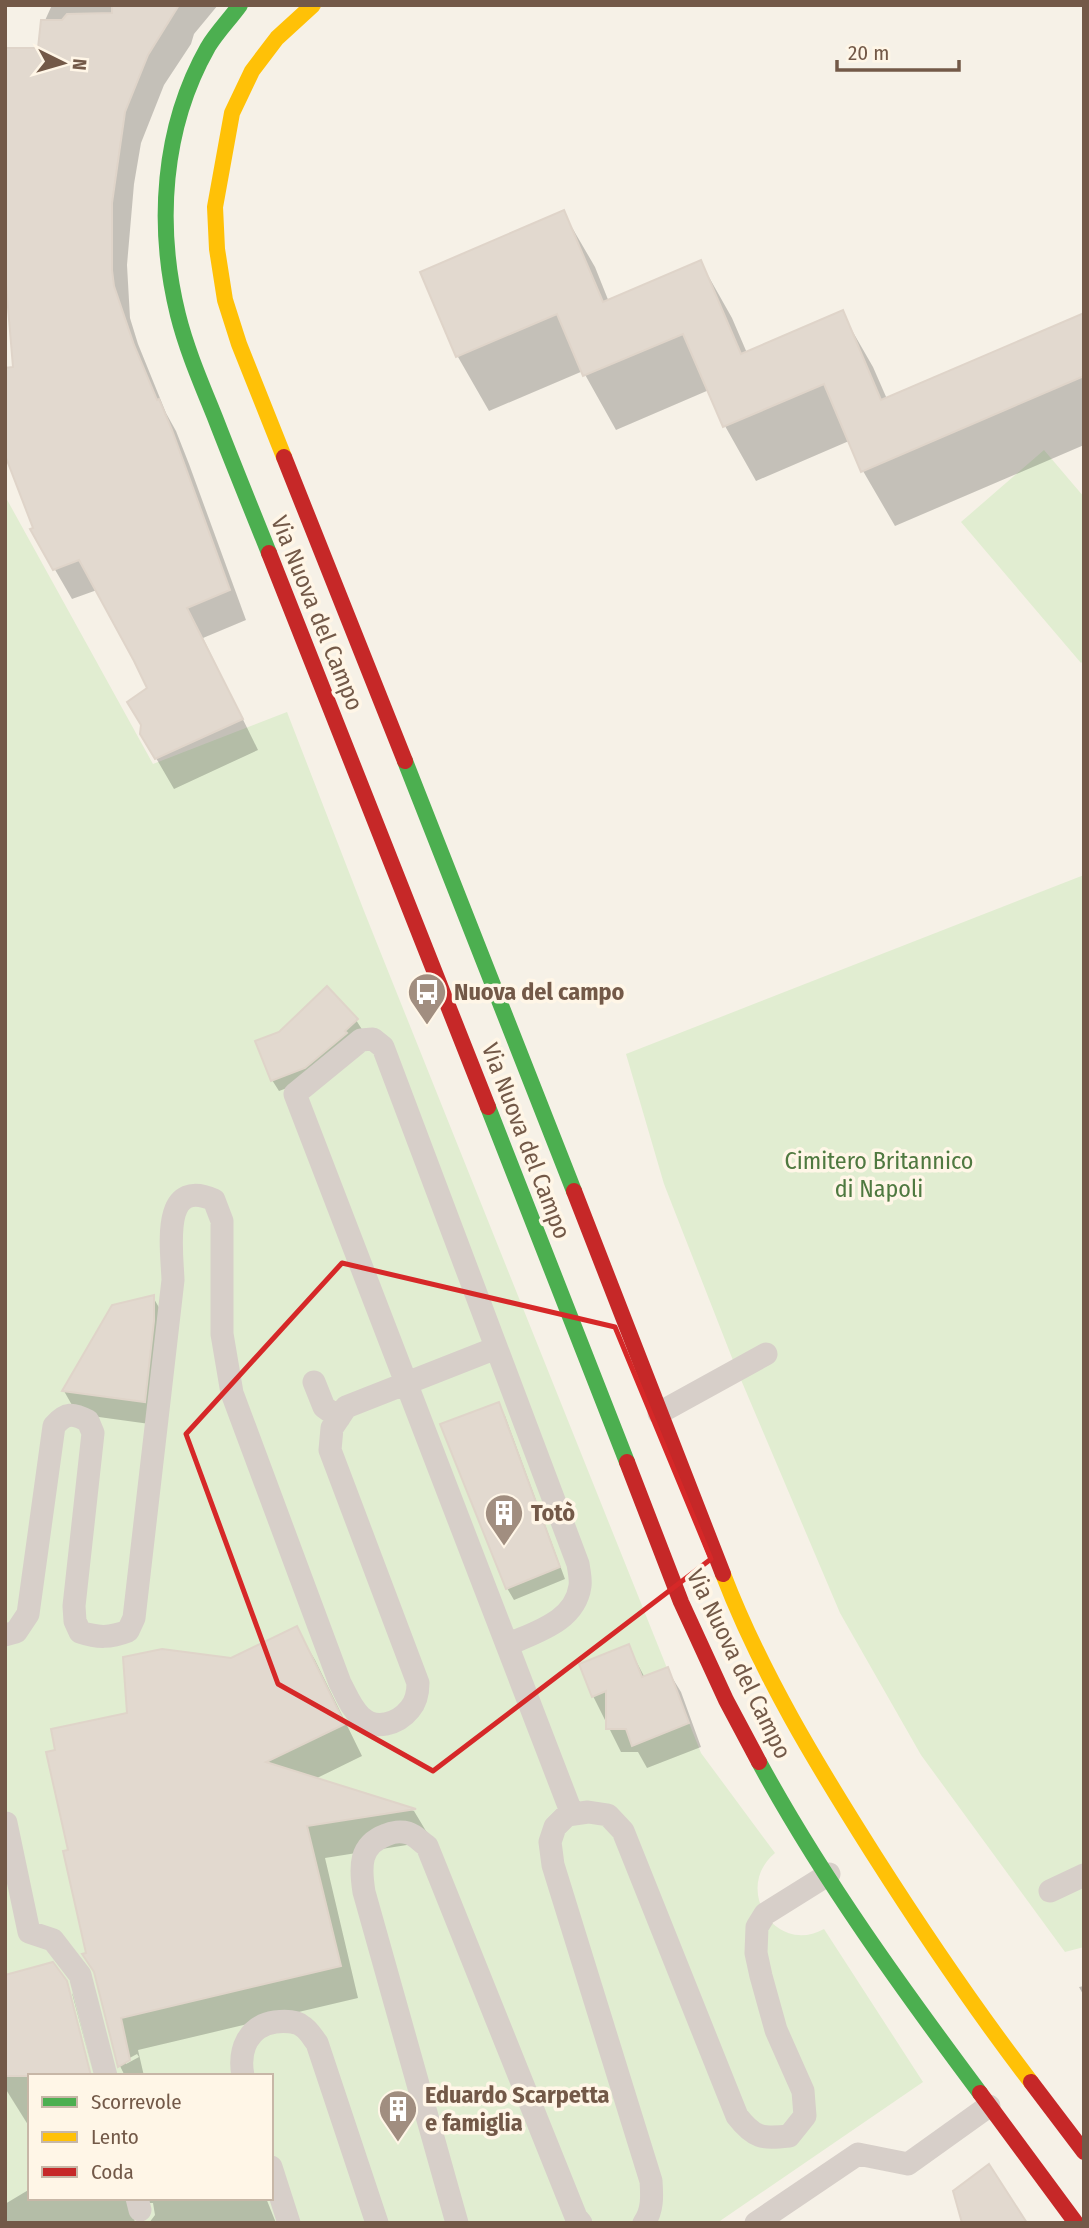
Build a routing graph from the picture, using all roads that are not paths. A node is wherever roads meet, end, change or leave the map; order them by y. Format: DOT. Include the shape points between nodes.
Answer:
graph roads {
  1 [pos="240,5"];
  2 [pos="313,5"];
  3 [pos="496,1348"];
  4 [pos="766,1353"];
  5 [pos="314,1382"];
  6 [pos="406,1383"];
  7 [pos="659,1413"];
  8 [pos="339,1418"];
  9 [pos="5,1635"];
  10 [pos="507,1645"];
  11 [pos="572,1814"];
  12 [pos="6,1823"];
  13 [pos="829,1874"];
  14 [pos="1084,1875"];
  15 [pos="1050,1891"];
  16 [pos="105,2074"];
  17 [pos="243,2074"];
  18 [pos="989,2106"];
  19 [pos="1084,2152"];
  20 [pos="273,2173"];
  21 [pos="289,2223"];
  22 [pos="377,2223"];
  23 [pos="457,2223"];
  24 [pos="581,2223"];
  25 [pos="644,2223"];
  26 [pos="756,2223"];
  27 [pos="1076,2223"];
  1 -- 13 [label="main road, Via Nuova del Campo" via="209,48 186,98 171,152 165,204 169,262 188,348 681,1602 726,1700 778,1796"];
  2 -- 7 [label="main road, Via Nuova del Campo" via="277,38 252,71 232,113 215,208 225,300"];
  3 -- 6 [label="lane"];
  3 -- 6 [label="lane" via="383,1047 373,1039 361,1040 295,1094"];
  3 -- 10 [label="lane" via="578,1564 581,1584 575,1603 561,1620"];
  4 -- 7 [label="lane"];
  5 -- 8 [label="lane" via="324,1407"];
  6 -- 8 [label="lane" via="346,1407"];
  6 -- 10 [label="lane"];
  7 -- 19 [label="main road, Via Nuova del Campo" via="726,1582 819,1769 998,2039"];
  8 -- 9 [label="lane" via="332,1428 330,1450 418,1683 410,1710 393,1722 378,1726 362,1719 340,1683 232,1393 222,1334 222,1220 214,1200 204,1195 188,1196 174,1209 171,1226 173,1280 134,1618 128,1631 113,1637 80,1632 75,1621 93,1433 89,1421 62,1416 54,1426 28,1614 16,1632"];
  10 -- 11 [label="lane"];
  11 -- 13 [label="lane" via="608,1815 623,1831 737,2116 749,2132 771,2138 789,2136 805,2116 803,2091 776,2030 761,1976 757,1927 765,1914"];
  11 -- 25 [label="lane" via="555,1827 550,1842 553,1865 651,2181 652,2199"];
  12 -- 16 [label="lane" via="29,1932 53,1940 80,1975"];
  13 -- 18 [label="main road, Via Nuova del Campo"];
  14 -- 15 [label="lane"];
  17 -- 22 [label="lane" via="248,2038 263,2024 283,2021 302,2025 317,2043"];
  18 -- 26 [label="lane" via="908,2164 858,2154"];
  18 -- 27 [label="main road, Via Nuova del Campo"];
  20 -- 21 [label="lane"];
  23 -- 24 [label="lane" via="364,1892 364,1853 376,1839 392,1832 409,1833 427,1846"];
}
